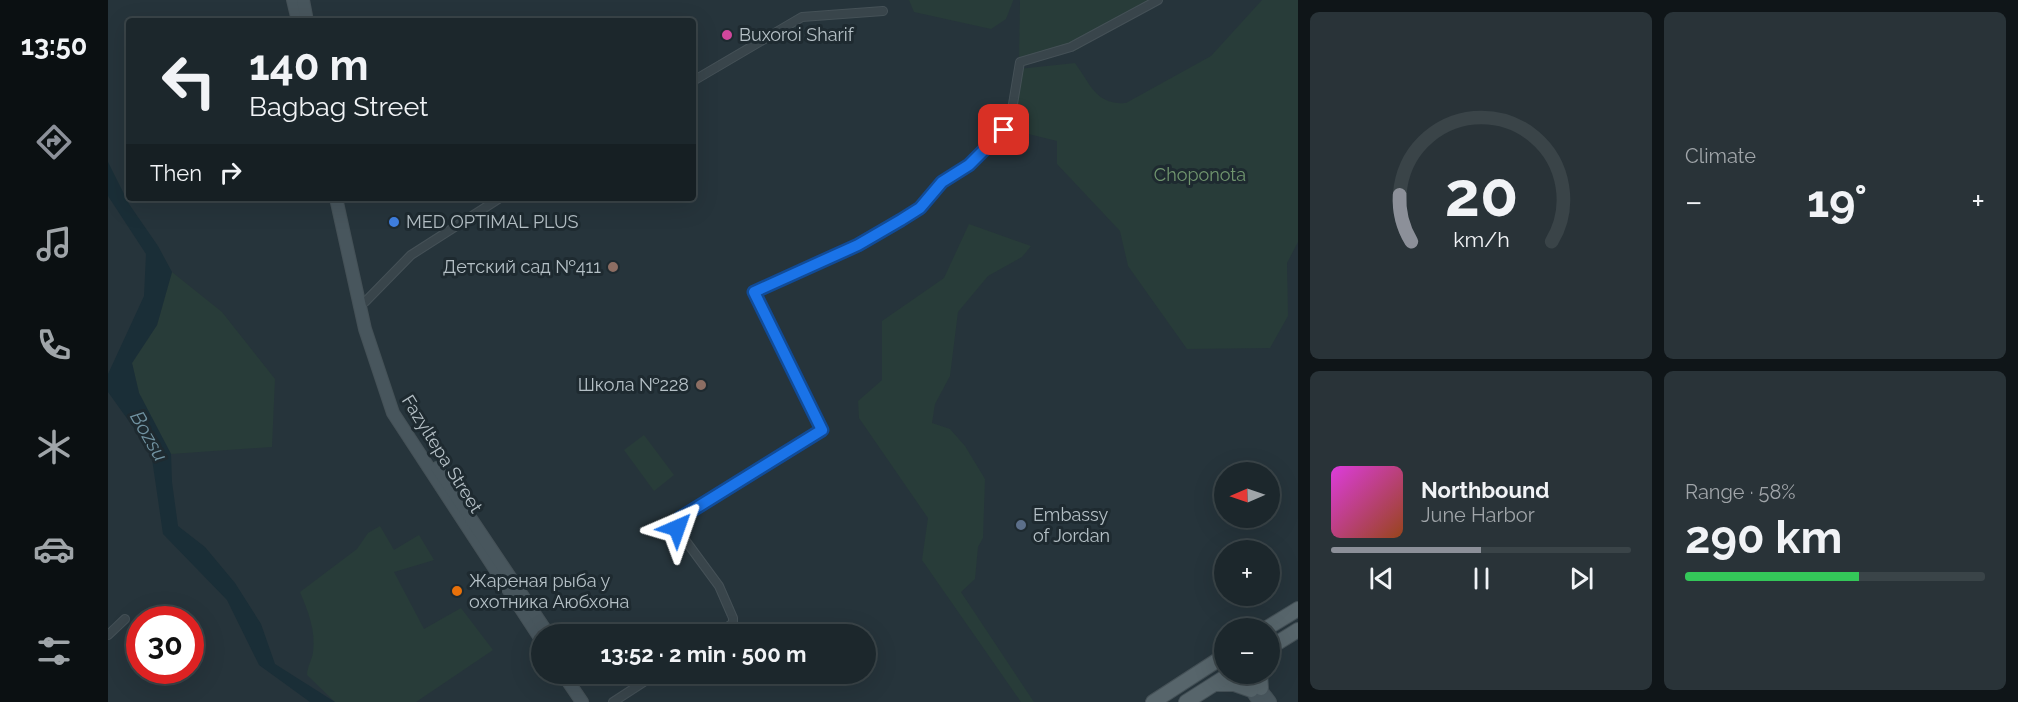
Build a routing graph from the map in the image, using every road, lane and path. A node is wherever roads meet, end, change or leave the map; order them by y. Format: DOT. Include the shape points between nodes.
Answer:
graph roads {
  1 [pos="293,0"];
  2 [pos="303,0"];
  3 [pos="1158,0"];
  4 [pos="883,11"];
  5 [pos="297,18"];
  6 [pos="306,18"];
  7 [pos="696,79"];
  8 [pos="337,201"];
  9 [pos="345,201"];
  10 [pos="495,201"];
  11 [pos="362,302"];
  12 [pos="1298,609"];
  13 [pos="125,619"];
  14 [pos="1280,620"];
  15 [pos="531,624"];
  16 [pos="541,624"];
  17 [pos="732,624"];
  18 [pos="1298,630"];
  19 [pos="108,635"];
  20 [pos="1280,641"];
  21 [pos="1214,665"];
  22 [pos="570,684"];
  23 [pos="580,684"];
  24 [pos="641,684"];
  25 [pos="1214,684"];
  26 [pos="1234,684"];
  27 [pos="1257,693"];
  28 [pos="582,702"];
  29 [pos="592,702"];
  30 [pos="613,702"];
  31 [pos="1153,702"];
  32 [pos="1186,702"];
  33 [pos="1270,702"];
  1 -- 5 [label="main road"];
  2 -- 6 [label="main road"];
  3 -- 17 [label="street" via="1071,47 1020,62 1011,116 1004,130 969,165 942,182 912,213 858,245 754,292 822,430 677,522 677,528 719,586 733,618"];
  4 -- 7 [label="street" via="802,17"];
  8 -- 11 [label="main road, Fazyltepa Street"];
  9 -- 11 [label="main road, Fazyltepa Street"];
  10 -- 11 [label="street" via="411,255"];
  11 -- 15 [label="main road, Fazyltepa Street" via="378,374 394,415"];
  11 -- 16 [label="main road, Fazyltepa Street" via="399,411"];
  12 -- 14 [label="main road"];
  13 -- 19 [label="street"];
  18 -- 20 [label="main road"];
  21 -- 31 [label="main road"];
  22 -- 28 [label="main road"];
  23 -- 29 [label="main road"];
  24 -- 30 [label="street"];
  25 -- 32 [label="main road"];
  26 -- 27 [label="main road"];
  27 -- 33 [label="main road"];
}
